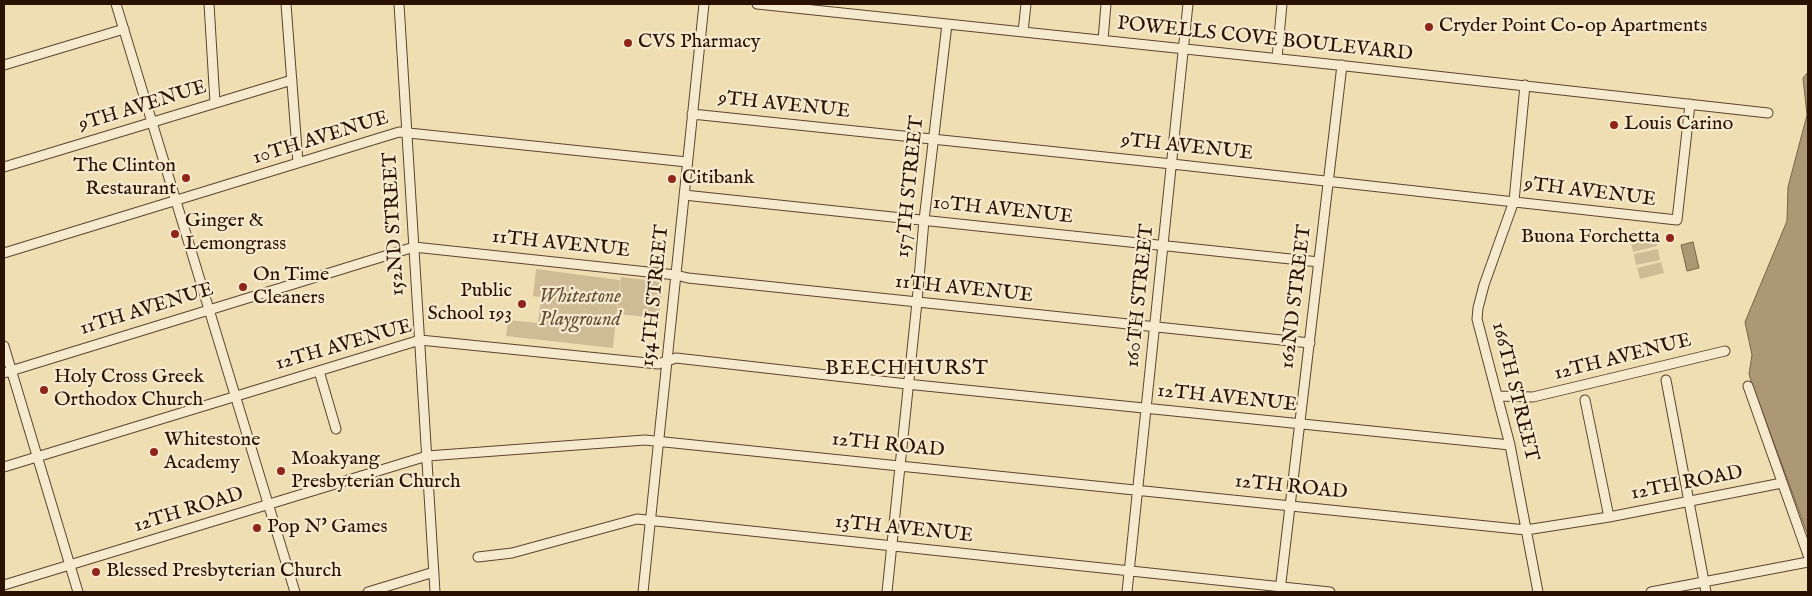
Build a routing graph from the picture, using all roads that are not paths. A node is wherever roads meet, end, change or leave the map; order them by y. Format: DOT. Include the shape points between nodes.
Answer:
graph roads {
  1 [pos="116,4"];
  2 [pos="209,4"];
  3 [pos="286,4"];
  4 [pos="399,4"];
  5 [pos="704,4"];
  6 [pos="757,4"];
  7 [pos="1026,4"];
  8 [pos="1106,4"];
  9 [pos="1188,4"];
  10 [pos="1282,4"];
  11 [pos="947,24"];
  12 [pos="124,28"];
  13 [pos="1023,32"];
  14 [pos="1103,40"];
  15 [pos="1184,48"];
  16 [pos="1277,58"];
  17 [pos="4,65"];
  18 [pos="1342,65"];
  19 [pos="292,80"];
  20 [pos="1525,85"];
  21 [pos="215,103"];
  22 [pos="1690,104"];
  23 [pos="1768,112"];
  24 [pos="692,114"];
  25 [pos="153,122"];
  26 [pos="407,133"];
  27 [pos="934,140"];
  28 [pos="687,162"];
  29 [pos="298,163"];
  30 [pos="1172,164"];
  31 [pos="4,167"];
  32 [pos="1328,182"];
  33 [pos="684,195"];
  34 [pos="177,200"];
  35 [pos="1514,201"];
  36 [pos="924,220"];
  37 [pos="1164,246"];
  38 [pos="414,247"];
  39 [pos="4,253"];
  40 [pos="1319,262"];
  41 [pos="676,275"];
  42 [pos="917,302"];
  43 [pos="209,310"];
  44 [pos="1155,327"];
  45 [pos="420,340"];
  46 [pos="1310,343"];
  47 [pos="4,346"];
  48 [pos="1725,351"];
  49 [pos="667,361"];
  50 [pos="319,371"];
  51 [pos="7,372"];
  52 [pos="1666,380"];
  53 [pos="909,384"];
  54 [pos="1748,386"];
  55 [pos="236,396"];
  56 [pos="1498,396"];
  57 [pos="1585,400"];
  58 [pos="1147,408"];
  59 [pos="1300,424"];
  60 [pos="336,429"];
  61 [pos="658,440"];
  62 [pos="1510,445"];
  63 [pos="37,456"];
  64 [pos="427,456"];
  65 [pos="900,465"];
  66 [pos="4,466"];
  67 [pos="1782,483"];
  68 [pos="1138,490"];
  69 [pos="1689,502"];
  70 [pos="269,505"];
  71 [pos="1290,506"];
  72 [pos="1609,517"];
  73 [pos="650,521"];
  74 [pos="1526,530"];
  75 [pos="891,546"];
  76 [pos="1808,555"];
  77 [pos="478,557"];
  78 [pos="1808,562"];
  79 [pos="70,565"];
  80 [pos="1130,571"];
  81 [pos="434,572"];
  82 [pos="1704,582"];
  83 [pos="4,585"];
  84 [pos="1280,590"];
  85 [pos="78,592"];
  86 [pos="295,592"];
  87 [pos="368,592"];
  88 [pos="436,592"];
  89 [pos="643,592"];
  90 [pos="887,592"];
  91 [pos="1128,592"];
  92 [pos="1330,592"];
  93 [pos="1538,592"];
  94 [pos="1651,592"];
  95 [pos="1706,592"];
  1 -- 12 [label="street"];
  2 -- 21 [label="street"];
  3 -- 19 [label="street"];
  4 -- 26 [label="street, 152ND STREET"];
  5 -- 24 [label="street, 154TH STREET"];
  6 -- 11 [label="street, POWELLS COVE BOULEVARD"];
  7 -- 13 [label="street"];
  8 -- 14 [label="street"];
  9 -- 15 [label="street, 160TH STREET"];
  10 -- 16 [label="street"];
  11 -- 13 [label="street, POWELLS COVE BOULEVARD"];
  11 -- 27 [label="street, 157TH STREET"];
  12 -- 17 [label="street"];
  12 -- 25 [label="street"];
  13 -- 14 [label="street, POWELLS COVE BOULEVARD"];
  14 -- 15 [label="street, POWELLS COVE BOULEVARD"];
  15 -- 16 [label="street, POWELLS COVE BOULEVARD"];
  15 -- 30 [label="street, 160TH STREET"];
  16 -- 18 [label="street, POWELLS COVE BOULEVARD"];
  18 -- 20 [label="street, POWELLS COVE BOULEVARD"];
  18 -- 32 [label="street, 162ND STREET"];
  19 -- 21 [label="street, 9TH AVENUE"];
  19 -- 29 [label="street"];
  20 -- 22 [label="street, POWELLS COVE BOULEVARD"];
  20 -- 35 [label="street, 166TH STREET"];
  21 -- 25 [label="street, 9TH AVENUE"];
  22 -- 23 [label="street, POWELLS COVE BOULEVARD"];
  22 -- 35 [label="street, 9TH AVENUE" via="1677,220"];
  24 -- 27 [label="street, 9TH AVENUE"];
  24 -- 28 [label="street, 154TH STREET"];
  25 -- 31 [label="street, 9TH AVENUE"];
  25 -- 34 [label="street"];
  26 -- 28 [label="street, 10TH AVENUE"];
  26 -- 29 [label="street, 10TH AVENUE" via="399,132"];
  26 -- 38 [label="street, 152ND STREET"];
  27 -- 30 [label="street, 9TH AVENUE"];
  27 -- 36 [label="street, 157TH STREET"];
  28 -- 33 [label="street, 154TH STREET"];
  29 -- 34 [label="street, 10TH AVENUE"];
  30 -- 32 [label="street, 9TH AVENUE"];
  30 -- 37 [label="street, 160TH STREET"];
  32 -- 35 [label="street, 9TH AVENUE"];
  32 -- 40 [label="street, 162ND STREET"];
  33 -- 36 [label="street, 10TH AVENUE"];
  33 -- 41 [label="street, 154TH STREET"];
  34 -- 39 [label="street, 10TH AVENUE"];
  34 -- 43 [label="street"];
  35 -- 56 [label="street, 166TH STREET" via="1484,285 1478,313"];
  36 -- 37 [label="street, 10TH AVENUE"];
  36 -- 42 [label="street, 157TH STREET"];
  37 -- 40 [label="street, 10TH AVENUE"];
  37 -- 44 [label="street, 160TH STREET"];
  38 -- 41 [label="street, 11TH AVENUE"];
  38 -- 43 [label="street, 11TH AVENUE"];
  38 -- 45 [label="street, 152ND STREET"];
  40 -- 46 [label="street, 162ND STREET"];
  41 -- 42 [label="street, 11TH AVENUE"];
  41 -- 49 [label="street, 154TH STREET"];
  42 -- 44 [label="street, 11TH AVENUE"];
  42 -- 53 [label="street, 157TH STREET"];
  43 -- 51 [label="street, 11TH AVENUE"];
  43 -- 55 [label="street"];
  44 -- 46 [label="street, 11TH AVENUE"];
  44 -- 58 [label="street, 160TH STREET"];
  45 -- 49 [label="street, 12TH AVENUE" via="658,364"];
  45 -- 50 [label="street, 12TH AVENUE"];
  45 -- 64 [label="street, 152ND STREET"];
  46 -- 59 [label="street, 162ND STREET"];
  47 -- 51 [label="street"];
  48 -- 56 [label="street, 12TH AVENUE" via="1534,397"];
  49 -- 53 [label="street, 12TH AVENUE" via="676,358"];
  49 -- 61 [label="street, 154TH STREET"];
  50 -- 55 [label="street, 12TH AVENUE"];
  50 -- 60 [label="street"];
  51 -- 63 [label="street"];
  52 -- 69 [label="street"];
  53 -- 58 [label="street, 12TH AVENUE"];
  53 -- 65 [label="street, 157TH STREET"];
  54 -- 67 [label="street"];
  55 -- 63 [label="street, 12TH AVENUE"];
  55 -- 70 [label="street"];
  56 -- 62 [label="street, 166TH STREET"];
  57 -- 72 [label="street"];
  58 -- 59 [label="street, 12TH AVENUE"];
  58 -- 68 [label="street, 160TH STREET"];
  59 -- 62 [label="street, 12TH AVENUE"];
  59 -- 71 [label="street, 162ND STREET"];
  61 -- 64 [label="street, 12TH ROAD"];
  61 -- 65 [label="street, 12TH ROAD"];
  61 -- 73 [label="street, 154TH STREET"];
  62 -- 74 [label="street, 166TH STREET"];
  63 -- 66 [label="street, 12TH AVENUE"];
  63 -- 79 [label="street"];
  64 -- 70 [label="street, 12TH ROAD"];
  64 -- 81 [label="street, 152ND STREET"];
  65 -- 68 [label="street, 12TH ROAD"];
  65 -- 75 [label="street, 157TH STREET"];
  67 -- 69 [label="street, 12TH ROAD"];
  67 -- 76 [label="street"];
  68 -- 71 [label="street, 12TH ROAD"];
  68 -- 80 [label="street, 160TH STREET"];
  69 -- 72 [label="street, 12TH ROAD"];
  69 -- 82 [label="street"];
  70 -- 79 [label="street, 12TH ROAD"];
  70 -- 86 [label="street"];
  71 -- 74 [label="street, 12TH ROAD"];
  71 -- 84 [label="street, 162ND STREET"];
  72 -- 74 [label="street, 12TH ROAD"];
  73 -- 75 [label="street, 13TH AVENUE"];
  73 -- 77 [label="street, 13TH AVENUE" via="637,520 512,553"];
  73 -- 89 [label="street, 154TH STREET"];
  74 -- 93 [label="street, 166TH STREET"];
  75 -- 80 [label="street, 13TH AVENUE"];
  75 -- 90 [label="street, 157TH STREET"];
  78 -- 82 [label="street"];
  79 -- 83 [label="street, 12TH ROAD"];
  79 -- 85 [label="street"];
  80 -- 84 [label="street, 13TH AVENUE"];
  80 -- 91 [label="street, 160TH STREET"];
  81 -- 87 [label="street"];
  81 -- 88 [label="street, 152ND STREET"];
  82 -- 94 [label="street"];
  82 -- 95 [label="street"];
  84 -- 92 [label="street, 13TH AVENUE"];
}
